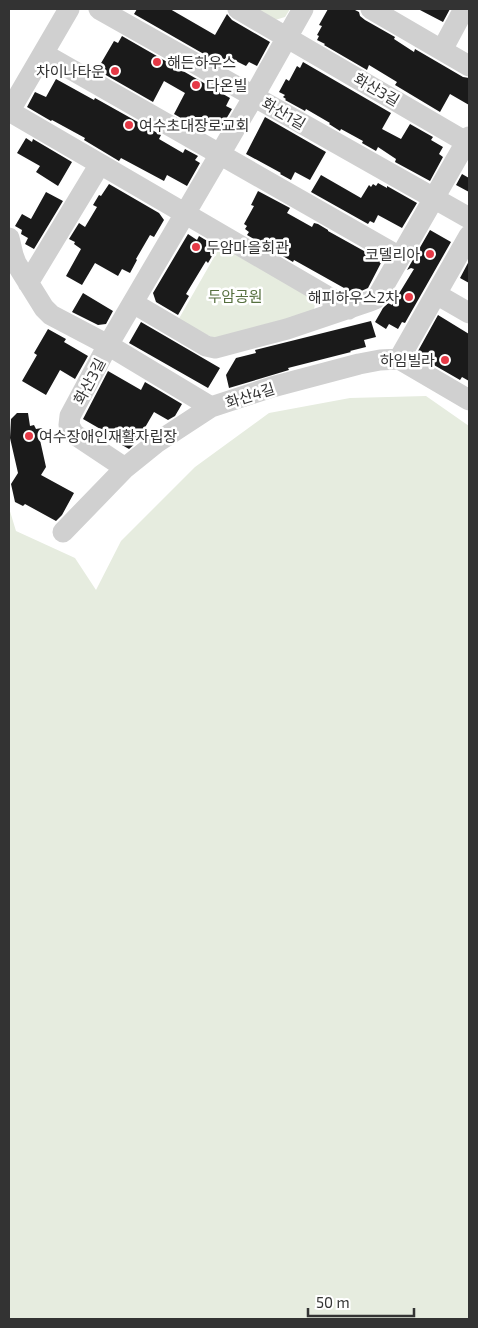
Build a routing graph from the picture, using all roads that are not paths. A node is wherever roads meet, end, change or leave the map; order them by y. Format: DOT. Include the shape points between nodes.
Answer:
graph roads {
  1 [pos="69,9"];
  2 [pos="99,9"];
  3 [pos="238,9"];
  4 [pos="303,9"];
  5 [pos="464,9"];
  6 [pos="380,11"];
  7 [pos="287,37"];
  8 [pos="442,50"];
  9 [pos="44,54"];
  10 [pos="469,66"];
  11 [pos="254,96"];
  12 [pos="9,111"];
  13 [pos="468,139"];
  14 [pos="220,154"];
  15 [pos="100,164"];
  16 [pos="435,199"];
  17 [pos="185,214"];
  18 [pos="469,218"];
  19 [pos="469,236"];
  20 [pos="9,238"];
  21 [pos="400,257"];
  22 [pos="28,283"];
  23 [pos="436,294"];
  24 [pos="133,303"];
  25 [pos="349,309"];
  26 [pos="469,313"];
  27 [pos="108,345"];
  28 [pos="399,359"];
  29 [pos="469,400"];
  30 [pos="211,407"];
  31 [pos="125,468"];
  32 [pos="63,532"];
  1 -- 9 [label="street"];
  2 -- 11 [label="street, 화산1길"];
  3 -- 7 [label="street"];
  4 -- 7 [label="street, 화산3길"];
  5 -- 8 [label="street"];
  6 -- 8 [label="street"];
  7 -- 11 [label="street, 화산3길"];
  7 -- 13 [label="street, 화산3길"];
  8 -- 10 [label="street"];
  9 -- 12 [label="street"];
  9 -- 14 [label="street"];
  11 -- 14 [label="street, 화산3길"];
  11 -- 16 [label="street, 화산1길"];
  12 -- 15 [label="street"];
  13 -- 16 [label="street"];
  14 -- 17 [label="street, 화산3길"];
  14 -- 21 [label="street"];
  15 -- 17 [label="street"];
  15 -- 22 [label="street"];
  16 -- 18 [label="street, 화산1길"];
  16 -- 21 [label="street"];
  17 -- 24 [label="street, 화산3길"];
  17 -- 25 [label="street"];
  19 -- 23 [label="street"];
  20 -- 22 [label="street, 화산4길" via="13,255"];
  21 -- 25 [label="street" via="375,299"];
  22 -- 27 [label="street, 화산4길" via="51,315"];
  23 -- 26 [label="street"];
  23 -- 28 [label="street"];
  24 -- 25 [label="street" via="206,346 215,348"];
  24 -- 27 [label="street, 화산3길"];
  27 -- 30 [label="street, 화산4길"];
  27 -- 31 [label="street, 화산3길" via="68,425 74,434"];
  28 -- 29 [label="street"];
  28 -- 30 [label="street, 화산4길" via="359,364"];
  30 -- 31 [label="street"];
  31 -- 32 [label="street"];
}
